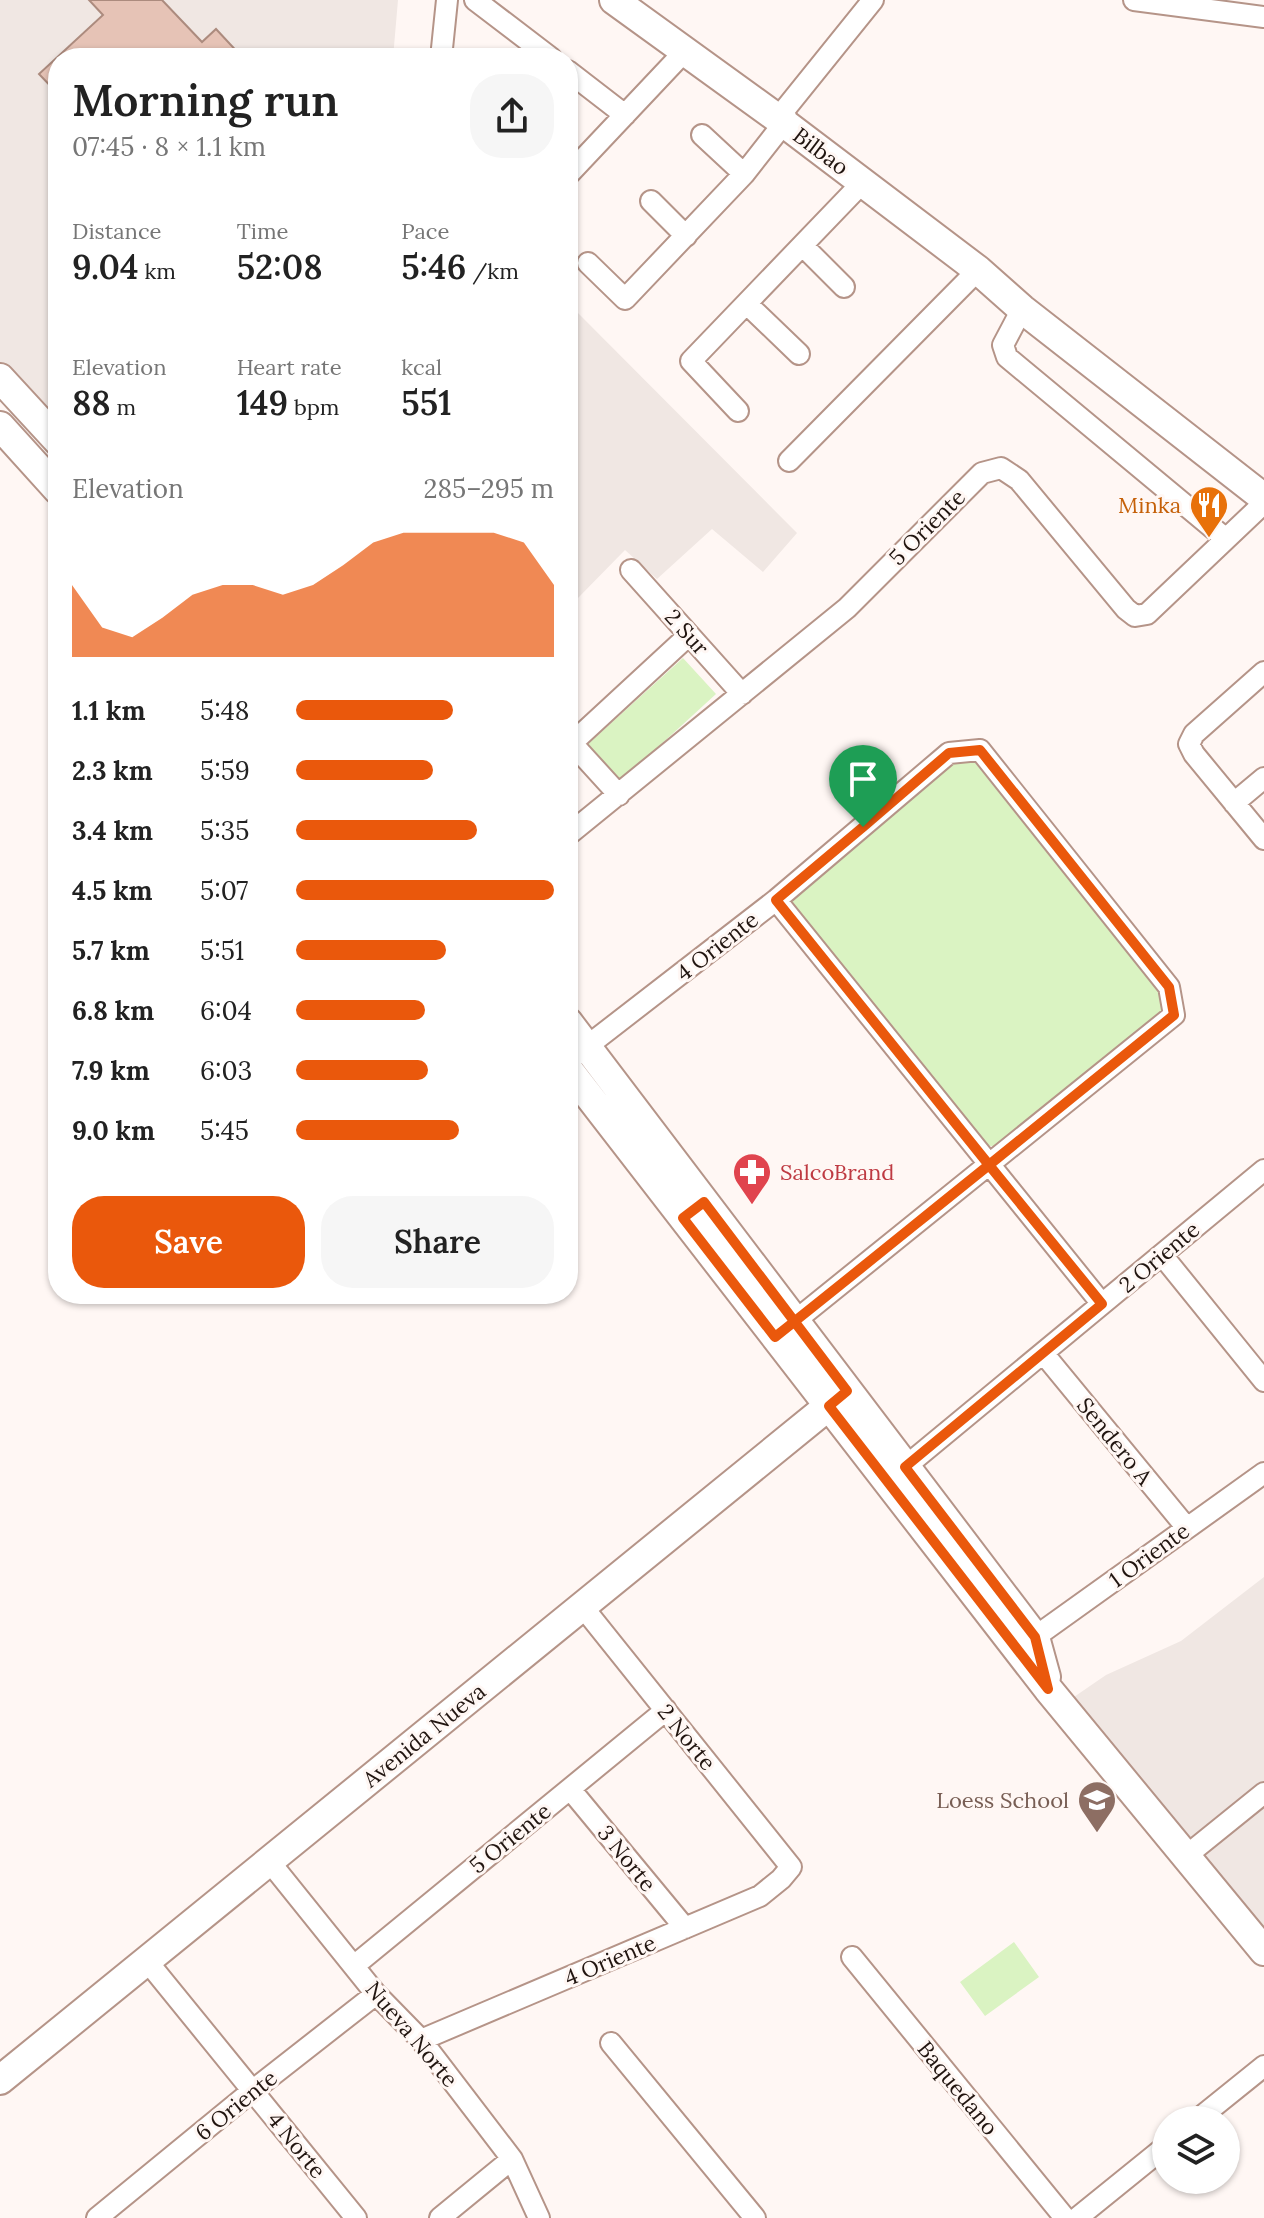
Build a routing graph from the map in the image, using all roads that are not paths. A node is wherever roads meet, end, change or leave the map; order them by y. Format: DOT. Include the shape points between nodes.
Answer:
graph roads {
  1 [pos="447,0"];
  2 [pos="475,0"];
  3 [pos="614,0"];
  4 [pos="873,0"];
  5 [pos="1134,0"];
  6 [pos="1264,17"];
  7 [pos="442,48"];
  8 [pos="538,48"];
  9 [pos="684,52"];
  10 [pos="578,79"];
  11 [pos="625,115"];
  12 [pos="784,123"];
  13 [pos="702,135"];
  14 [pos="578,164"];
  15 [pos="744,174"];
  16 [pos="863,182"];
  17 [pos="651,201"];
  18 [pos="686,236"];
  19 [pos="803,246"];
  20 [pos="588,263"];
  21 [pos="978,270"];
  22 [pos="844,287"];
  23 [pos="747,304"];
  24 [pos="1022,309"];
  25 [pos="799,354"];
  26 [pos="0,378"];
  27 [pos="738,411"];
  28 [pos="0,426"];
  29 [pos="48,430"];
  30 [pos="789,461"];
  31 [pos="48,479"];
  32 [pos="1264,500"];
  33 [pos="1226,539"];
  34 [pos="631,570"];
  35 [pos="689,635"];
  36 [pos="1264,655"];
  37 [pos="1264,672"];
  38 [pos="1244,688"];
  39 [pos="742,694"];
  40 [pos="578,734"];
  41 [pos="578,750"];
  42 [pos="1264,778"];
  43 [pos="619,795"];
  44 [pos="1234,803"];
  45 [pos="578,827"];
  46 [pos="1264,839"];
  47 [pos="776,900"];
  48 [pos="578,1053"];
  49 [pos="578,1055"];
  50 [pos="578,1080"];
  51 [pos="989,1165"];
  52 [pos="1264,1170"];
  53 [pos="694,1210"];
  54 [pos="1162,1255"];
  55 [pos="1102,1304"];
  56 [pos="785,1329"];
  57 [pos="1043,1353"];
  58 [pos="1264,1381"];
  59 [pos="838,1398"];
  60 [pos="905,1467"];
  61 [pos="1264,1473"];
  62 [pos="1187,1528"];
  63 [pos="582,1606"];
  64 [pos="1035,1637"];
  65 [pos="1048,1689"];
  66 [pos="666,1710"];
  67 [pos="570,1789"];
  68 [pos="1264,1793"];
  69 [pos="1186,1856"];
  70 [pos="269,1861"];
  71 [pos="791,1867"];
  72 [pos="685,1928"];
  73 [pos="1264,1951"];
  74 [pos="852,1957"];
  75 [pos="147,1961"];
  76 [pos="355,1965"];
  77 [pos="376,1994"];
  78 [pos="421,2040"];
  79 [pos="611,2043"];
  80 [pos="1264,2066"];
  81 [pos="0,2080"];
  82 [pos="252,2091"];
  83 [pos="1214,2106"];
  84 [pos="1152,2157"];
  85 [pos="512,2159"];
  86 [pos="97,2218"];
  87 [pos="356,2218"];
  88 [pos="440,2218"];
  89 [pos="539,2218"];
  90 [pos="755,2218"];
  91 [pos="1065,2218"];
  92 [pos="1077,2218"];
  1 -- 7 [label="street"];
  2 -- 8 [label="street"];
  3 -- 9 [label="street, Bilbao"];
  4 -- 12 [label="street" via="786,108"];
  5 -- 6 [label="street"];
  9 -- 11 [label="street"];
  9 -- 12 [label="street, Bilbao"];
  10 -- 11 [label="street"];
  11 -- 14 [label="street"];
  12 -- 15 [label="street"];
  12 -- 16 [label="street, Bilbao"];
  13 -- 15 [label="street"];
  15 -- 18 [label="street"];
  16 -- 19 [label="street"];
  16 -- 21 [label="street, Bilbao"];
  17 -- 18 [label="street"];
  18 -- 20 [label="street" via="625,299"];
  19 -- 22 [label="street"];
  19 -- 23 [label="street"];
  21 -- 24 [label="street, Bilbao"];
  21 -- 30 [label="street"];
  23 -- 25 [label="street"];
  23 -- 27 [label="street" via="691,361"];
  24 -- 32 [label="street, Bilbao"];
  24 -- 33 [label="street" via="1003,345 1007,357"];
  26 -- 29 [label="street"];
  28 -- 31 [label="street"];
  32 -- 33 [label="street, 5 Oriente"];
  33 -- 39 [label="street, 5 Oriente" via="1147,614 1135,616 1019,480 992,468 847,608"];
  34 -- 35 [label="street, 2 Sur"];
  35 -- 39 [label="street, 2 Sur"];
  35 -- 40 [label="street"];
  36 -- 38 [label="street"];
  37 -- 38 [label="street"];
  38 -- 44 [label="street" via="1189,744"];
  39 -- 43 [label="street, 5 Oriente"];
  41 -- 43 [label="street"];
  42 -- 44 [label="street"];
  43 -- 45 [label="street, 5 Oriente"];
  44 -- 46 [label="street"];
  47 -- 48 [label="street, 4 Oriente"];
  47 -- 51 [label="street"];
  47 -- 51 [label="street, 4 Oriente" via="949,753 980,750 1169,987 1174,1015"];
  49 -- 53 [label="street"];
  50 -- 53 [label="street"];
  51 -- 55 [label="street"];
  51 -- 56 [label="street"];
  52 -- 54 [label="street, 2 Oriente"];
  53 -- 56 [label="street"];
  54 -- 55 [label="street, 2 Oriente"];
  54 -- 58 [label="street"];
  55 -- 57 [label="street, 2 Oriente"];
  56 -- 59 [label="street"];
  57 -- 60 [label="street, 2 Oriente"];
  57 -- 62 [label="street, Sendero A"];
  59 -- 60 [label="street"];
  59 -- 63 [label="street, Avenida Nueva"];
  59 -- 65 [label="street"];
  60 -- 64 [label="street"];
  61 -- 62 [label="street, 1 Oriente"];
  62 -- 64 [label="street, 1 Oriente"];
  63 -- 66 [label="street, 2 Norte"];
  63 -- 70 [label="street, Avenida Nueva"];
  64 -- 65 [label="street"];
  65 -- 69 [label="street"];
  66 -- 67 [label="street, 5 Oriente"];
  66 -- 71 [label="street, 2 Norte"];
  67 -- 72 [label="street, 3 Norte"];
  67 -- 76 [label="street, 5 Oriente"];
  68 -- 69 [label="street"];
  69 -- 73 [label="street"];
  70 -- 75 [label="street, Avenida Nueva"];
  70 -- 76 [label="street, Nueva Norte"];
  71 -- 72 [label="street, 4 Oriente" via="760,1896"];
  72 -- 78 [label="street, 4 Oriente"];
  74 -- 91 [label="street, Baquedano"];
  75 -- 81 [label="street, Avenida Nueva"];
  75 -- 82 [label="street, 4 Norte"];
  76 -- 77 [label="street, Nueva Norte"];
  77 -- 78 [label="street, Nueva Norte"];
  77 -- 82 [label="street, 6 Oriente"];
  78 -- 85 [label="street, Nueva Norte"];
  79 -- 90 [label="street"];
  80 -- 83 [label="street"];
  82 -- 86 [label="street, 6 Oriente"];
  82 -- 87 [label="street, 4 Norte"];
  84 -- 92 [label="street"];
  85 -- 88 [label="street"];
  85 -- 89 [label="street, Nueva Norte"];
}
